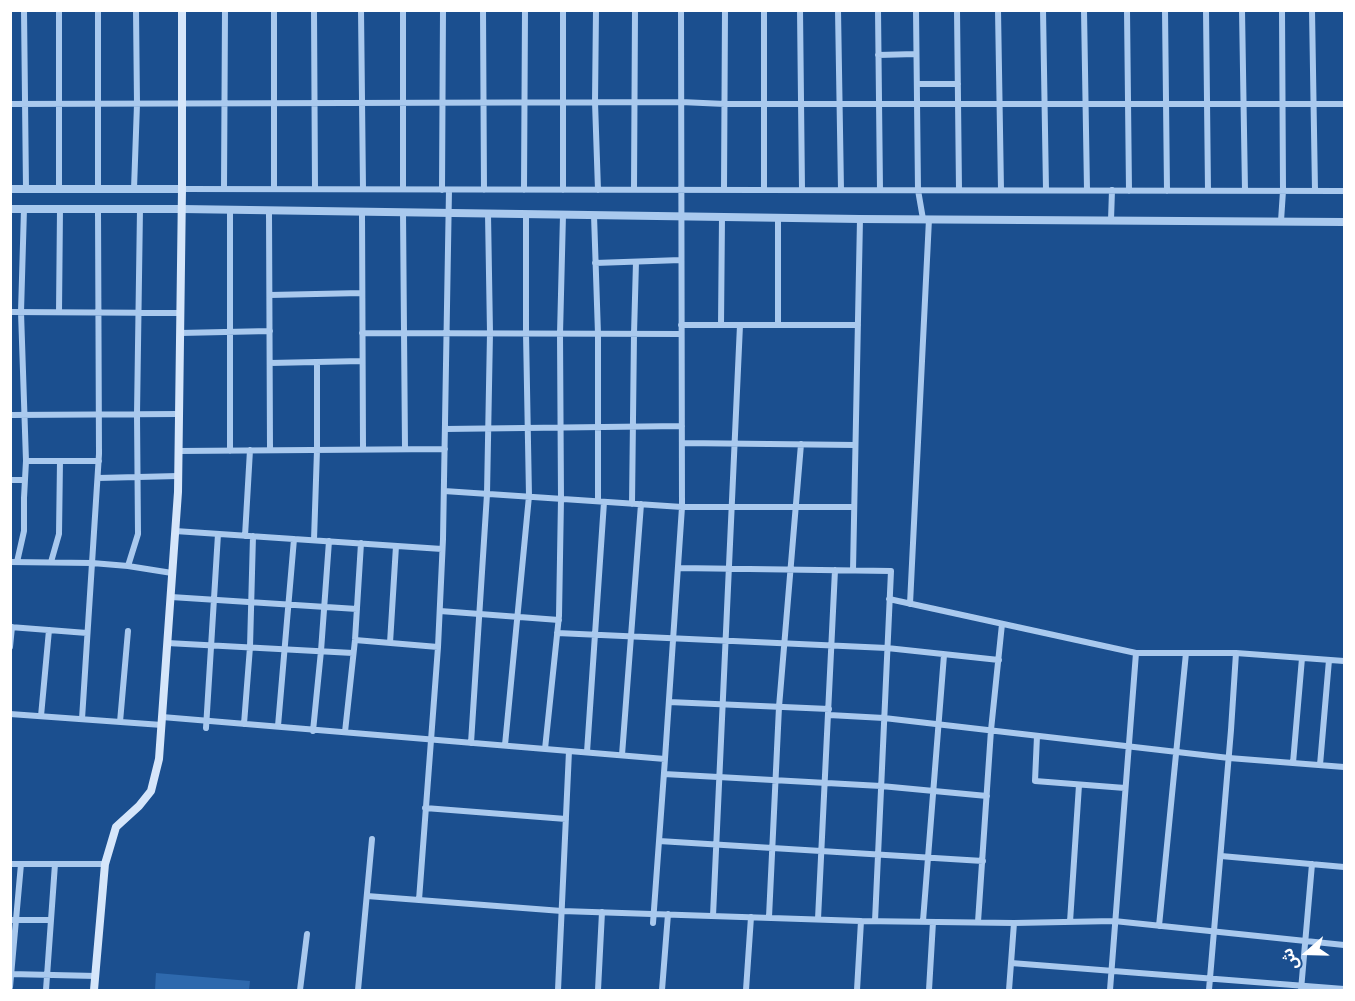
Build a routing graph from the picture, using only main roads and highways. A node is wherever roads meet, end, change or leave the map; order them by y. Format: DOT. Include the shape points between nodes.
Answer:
graph roads {
  1 [pos="182,10"];
  2 [pos="94,990"];
  1 -- 2 [label="main road" via="178,476 159,759 151,791 116,826 105,864"];
}
